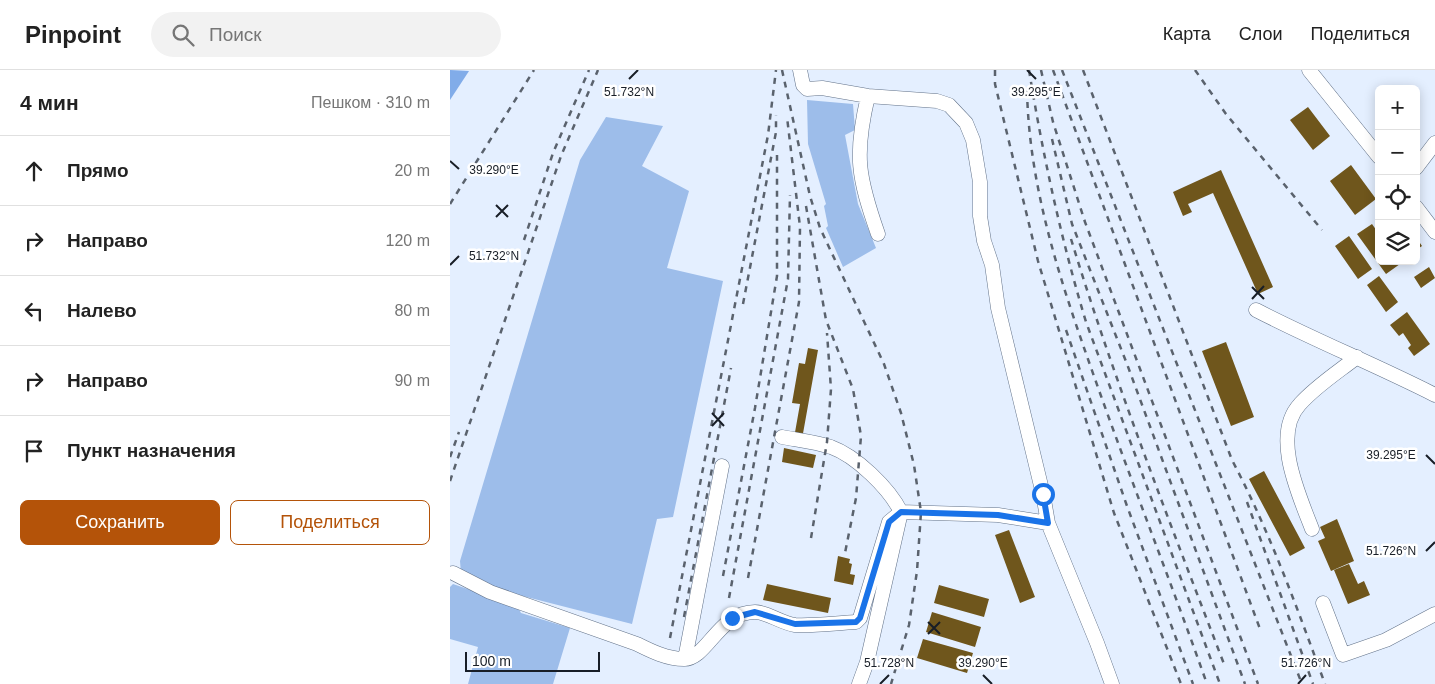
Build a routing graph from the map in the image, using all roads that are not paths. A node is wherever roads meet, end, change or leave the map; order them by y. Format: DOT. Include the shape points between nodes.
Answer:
graph roads {
  1 [pos="800,70"];
  2 [pos="1309,70"];
  3 [pos="868,96"];
  4 [pos="1435,143"];
  5 [pos="1375,152"];
  6 [pos="1420,163"];
  7 [pos="1420,212"];
  8 [pos="1435,232"];
  9 [pos="878,234"];
  10 [pos="1256,310"];
  11 [pos="1357,357"];
  12 [pos="1435,395"];
  13 [pos="782,437"];
  14 [pos="722,466"];
  15 [pos="901,512"];
  16 [pos="1048,523"];
  17 [pos="1312,528"];
  18 [pos="453,573"];
  19 [pos="1323,603"];
  20 [pos="1435,614"];
  21 [pos="685,660"];
  22 [pos="859,684"];
  23 [pos="1112,684"];
  1 -- 3 [label="street" via="806,89 822,88"];
  2 -- 5 [label="street"];
  3 -- 9 [label="street" via="858,152 863,192"];
  3 -- 16 [label="street" via="937,100 949,106 966,123 973,140 980,182 984,241"];
  4 -- 6 [label="street"];
  7 -- 8 [label="street"];
  10 -- 11 [label="street"];
  11 -- 12 [label="street"];
  11 -- 17 [label="street" via="1300,404 1290,420 1291,474"];
  13 -- 15 [label="street" via="831,448 848,456 885,488"];
  14 -- 21 [label="street"];
  15 -- 16 [label="street" via="998,515"];
  15 -- 21 [label="street" via="889,522 860,618 856,622 795,624 755,612 732,618 713,635 700,653"];
  15 -- 22 [label="street" via="867,662"];
  16 -- 23 [label="street"];
  18 -- 21 [label="street" via="490,592 660,654"];
  19 -- 20 [label="street" via="1343,655 1386,640"];
}
